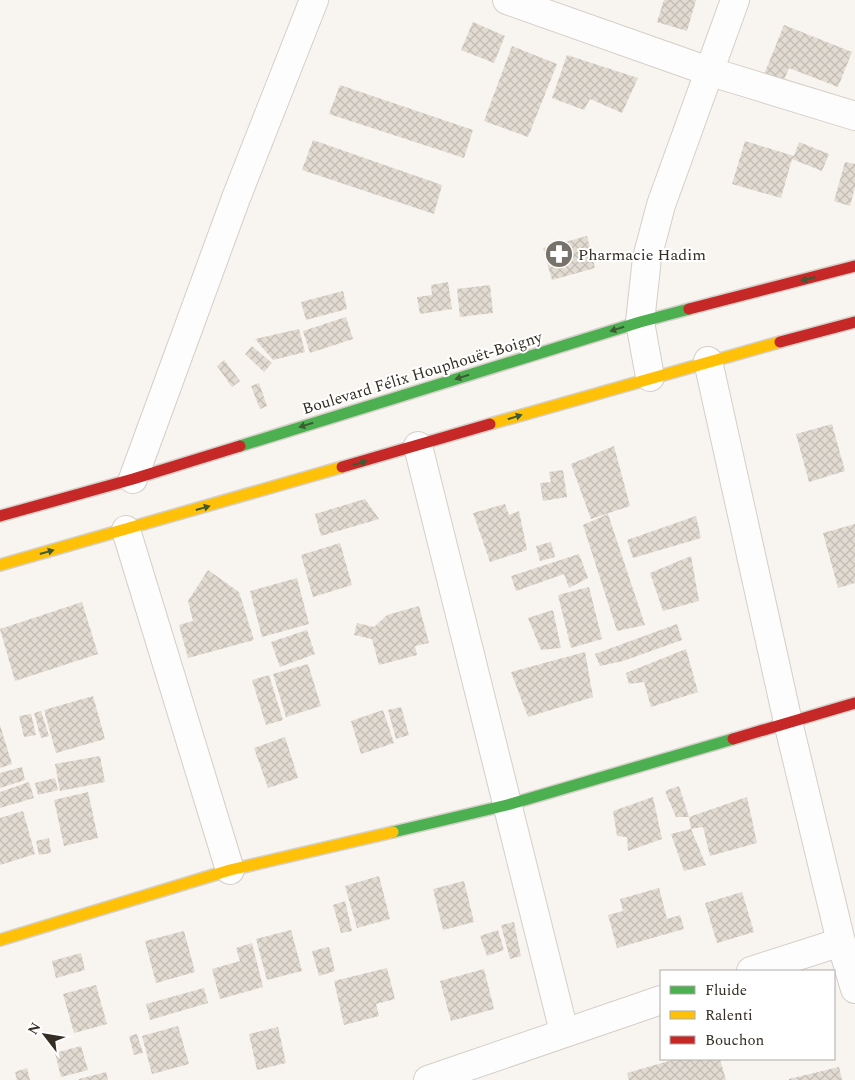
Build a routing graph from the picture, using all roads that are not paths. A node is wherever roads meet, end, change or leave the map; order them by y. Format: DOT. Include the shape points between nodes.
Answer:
graph roads {
  1 [pos="314,0"];
  2 [pos="507,0"];
  3 [pos="735,0"];
  4 [pos="708,71"];
  5 [pos="855,116"];
  6 [pos="855,266"];
  7 [pos="640,322"];
  8 [pos="855,322"];
  9 [pos="708,361"];
  10 [pos="650,376"];
  11 [pos="418,446"];
  12 [pos="133,479"];
  13 [pos="0,516"];
  14 [pos="126,530"];
  15 [pos="0,565"];
  16 [pos="855,703"];
  17 [pos="788,722"];
  18 [pos="507,805"];
  19 [pos="230,870"];
  20 [pos="0,940"];
  21 [pos="841,942"];
  22 [pos="754,970"];
  23 [pos="855,989"];
  24 [pos="660,1000"];
  25 [pos="564,1032"];
  26 [pos="428,1080"];
  1 -- 12 [label="street" via="236,198"];
  2 -- 4 [label="street"];
  3 -- 4 [label="street"];
  4 -- 5 [label="street"];
  4 -- 7 [label="street" via="661,205 647,258"];
  6 -- 7 [label="main road, Boulevard Félix Houphouët-Boigny, one-way"];
  7 -- 10 [label="street"];
  7 -- 12 [label="main road, Boulevard Félix Houphouët-Boigny, one-way"];
  8 -- 9 [label="main road"];
  9 -- 10 [label="main road"];
  9 -- 17 [label="street"];
  11 -- 10 [label="main road, one-way"];
  14 -- 11 [label="main road, one-way"];
  11 -- 18 [label="street"];
  12 -- 13 [label="main road, Boulevard Félix Houphouët-Boigny"];
  15 -- 14 [label="main road, one-way"];
  14 -- 19 [label="street"];
  16 -- 17 [label="main road"];
  17 -- 18 [label="main road"];
  17 -- 21 [label="street"];
  18 -- 19 [label="main road"];
  18 -- 25 [label="street"];
  19 -- 20 [label="main road"];
  21 -- 22 [label="street"];
  21 -- 23 [label="street"];
  24 -- 25 [label="street"];
  25 -- 26 [label="street"];
}
